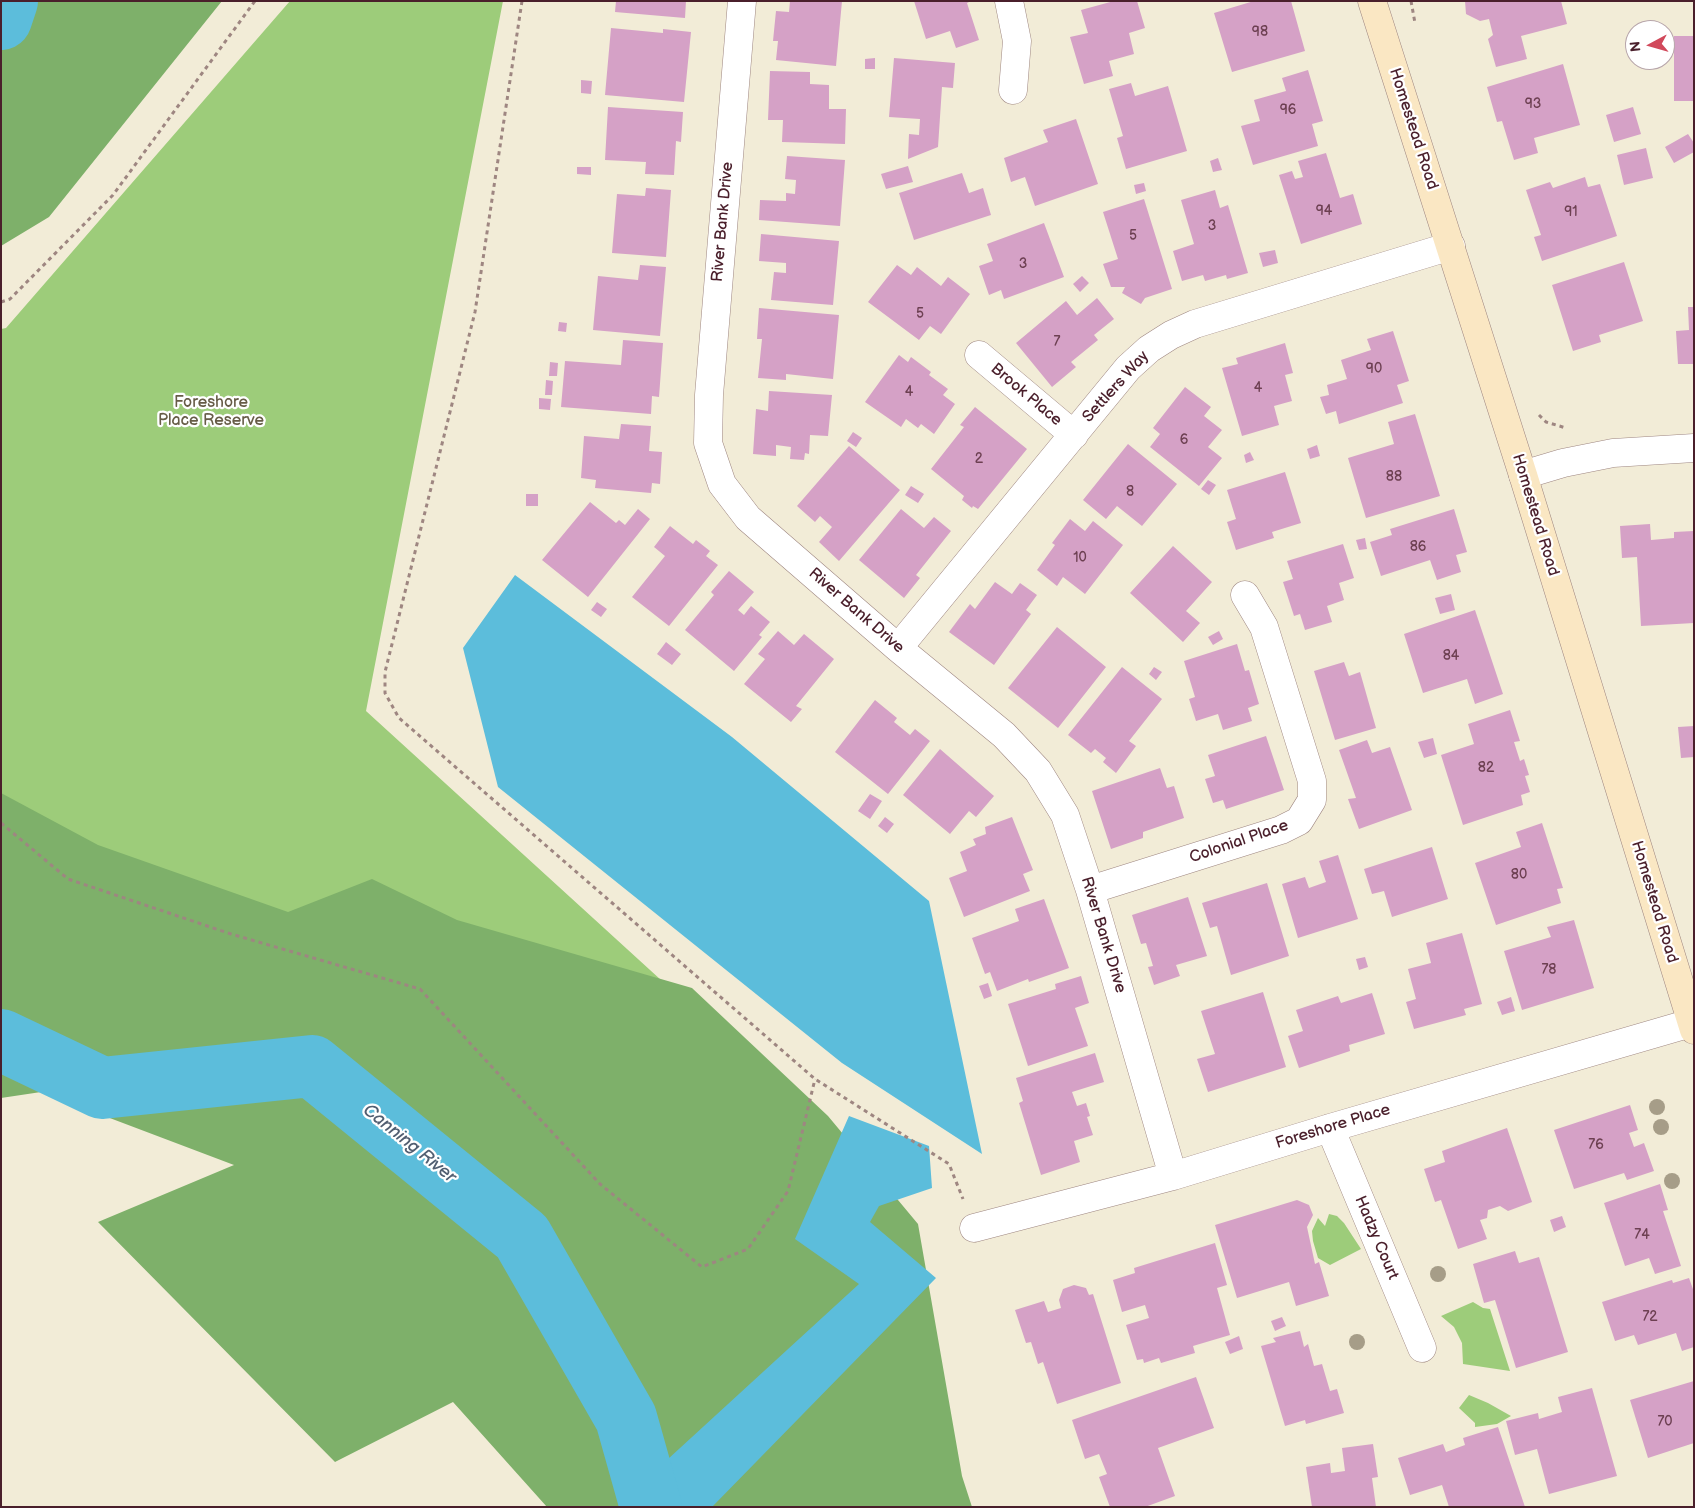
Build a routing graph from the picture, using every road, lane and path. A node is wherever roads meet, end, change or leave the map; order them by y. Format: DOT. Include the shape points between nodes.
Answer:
graph roads {
  1 [pos="255,1"];
  2 [pos="522,1"];
  3 [pos="742,1"];
  4 [pos="1009,1"];
  5 [pos="1372,1"];
  6 [pos="1013,90"];
  7 [pos="1451,246"];
  8 [pos="1,302"];
  9 [pos="979,355"];
  10 [pos="1074,435"];
  11 [pos="1694,448"];
  12 [pos="1523,475"];
  13 [pos="1245,595"];
  14 [pos="898,648"];
  15 [pos="1,823"];
  16 [pos="1090,890"];
  17 [pos="1693,1026"];
  18 [pos="815,1079"];
  19 [pos="1330,1128"];
  20 [pos="1173,1176"];
  21 [pos="974,1228"];
  22 [pos="1422,1348"];
  1 -- 8 [label="path" via="113,195 10,299"];
  2 -- 18 [label="path" via="475,312 385,672 385,693 399,718"];
  3 -- 14 [label="street, River Bank Drive" via="709,395 708,443 722,484 748,518"];
  4 -- 6 [label="street" via="1017,40"];
  5 -- 7 [label="street, Homestead Road"];
  7 -- 10 [label="street, Settlers Way" via="1196,324 1171,335 1128,368"];
  7 -- 12 [label="street, Homestead Road"];
  9 -- 10 [label="street, Brook Place"];
  10 -- 14 [label="street, Settlers Way"];
  11 -- 12 [label="street" via="1614,453"];
  12 -- 17 [label="street, Homestead Road"];
  13 -- 16 [label="street, Colonial Place" via="1264,627 1312,781 1312,800 1299,821 1281,830"];
  14 -- 16 [label="street, River Bank Drive" via="1004,735 1038,770 1065,815"];
  15 -- 18 [label="path" via="68,879 230,934 420,989 600,1184 702,1267 748,1249 788,1191"];
  16 -- 20 [label="street, River Bank Drive"];
  17 -- 19 [label="street, Foreshore Place"];
  18 -- 21 [label="path" via="949,1164"];
  19 -- 20 [label="street, Foreshore Place"];
  19 -- 22 [label="street, Hadzy Court"];
  20 -- 21 [label="street, Foreshore Place"];
}
